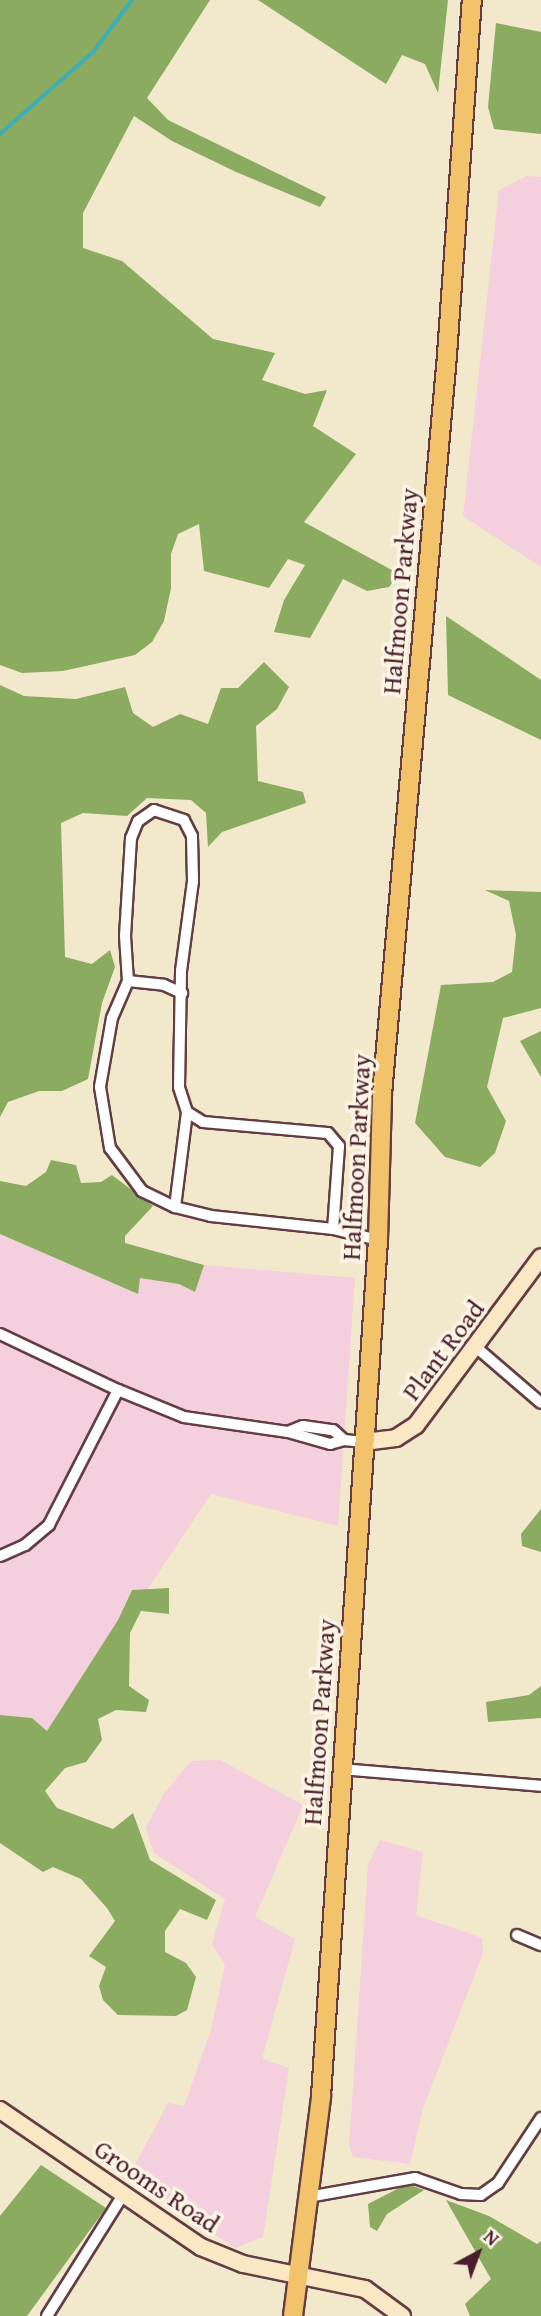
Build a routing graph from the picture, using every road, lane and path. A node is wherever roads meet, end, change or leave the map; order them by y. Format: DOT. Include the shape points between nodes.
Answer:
graph roads {
  1 [pos="472,0"];
  2 [pos="128,981"];
  3 [pos="182,993"];
  4 [pos="187,1112"];
  5 [pos="175,1207"];
  6 [pos="333,1228"];
  7 [pos="378,1240"];
  8 [pos="541,1257"];
  9 [pos="0,1334"];
  10 [pos="477,1348"];
  11 [pos="118,1390"];
  12 [pos="541,1403"];
  13 [pos="364,1442"];
  14 [pos="0,1556"];
  15 [pos="340,1769"];
  16 [pos="541,1786"];
  17 [pos="517,1936"];
  18 [pos="541,1945"];
  19 [pos="0,2110"];
  20 [pos="541,2119"];
  21 [pos="123,2195"];
  22 [pos="308,2197"];
  23 [pos="300,2275"];
  24 [pos="47,2316"];
  25 [pos="292,2316"];
  26 [pos="402,2316"];
  1 -- 7 [label="main road, Halfmoon Parkway" via="447,355 382,1094"];
  2 -- 3 [label="street" via="164,985"];
  2 -- 3 [label="street" via="125,936 131,838 147,811 174,813 184,820 192,836 193,881"];
  2 -- 5 [label="street" via="103,1054 102,1123 110,1148 128,1177 151,1199"];
  3 -- 4 [label="street" via="179,1087"];
  4 -- 5 [label="street"];
  4 -- 6 [label="street" via="203,1122 328,1133 339,1146"];
  5 -- 6 [label="street" via="211,1216"];
  6 -- 7 [label="street"];
  7 -- 13 [label="main road, Halfmoon Parkway"];
  8 -- 10 [label="street, Plant Road"];
  9 -- 11 [label="street"];
  10 -- 12 [label="street"];
  10 -- 13 [label="street, Plant Road" via="416,1425 396,1438"];
  11 -- 13 [label="street" via="184,1417 288,1432 330,1444"];
  11 -- 14 [label="street" via="49,1525 25,1545"];
  13 -- 15 [label="main road, Halfmoon Parkway"];
  15 -- 16 [label="street"];
  15 -- 22 [label="main road, Halfmoon Parkway" via="321,2096"];
  17 -- 18 [label="street"];
  19 -- 21 [label="street, Grooms Road"];
  20 -- 22 [label="street" via="498,2183 481,2196 415,2178"];
  21 -- 23 [label="street, Grooms Road" via="221,2257"];
  21 -- 24 [label="street"];
  22 -- 23 [label="main road, Halfmoon Parkway"];
  23 -- 25 [label="main road, Halfmoon Parkway"];
  23 -- 26 [label="street, Grooms Road" via="365,2289"];
}
